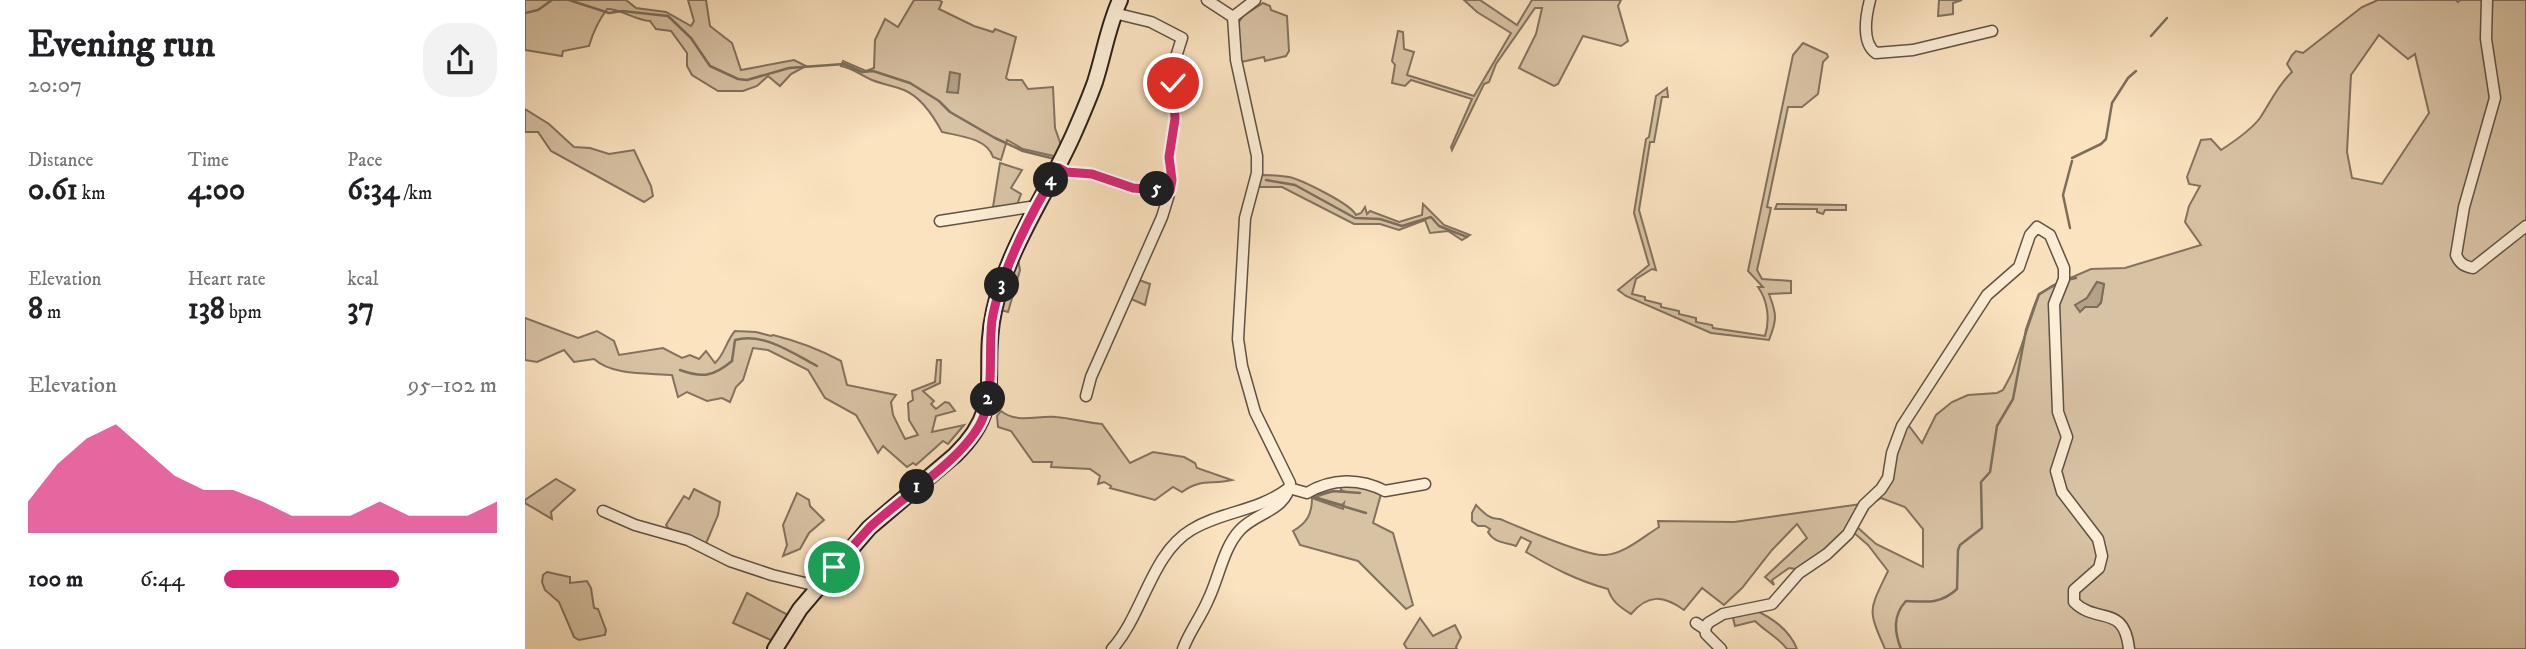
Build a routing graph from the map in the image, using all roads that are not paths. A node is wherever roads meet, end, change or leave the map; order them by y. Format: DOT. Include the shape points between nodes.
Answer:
graph roads {
  1 [pos="1207,0"];
  2 [pos="1255,0"];
  3 [pos="1870,0"];
  4 [pos="2487,0"];
  5 [pos="1117,6"];
  6 [pos="1233,16"];
  7 [pos="1993,31"];
  8 [pos="1059,168"];
  9 [pos="1170,191"];
  10 [pos="1035,209"];
  11 [pos="940,220"];
  12 [pos="2526,226"];
  13 [pos="1086,396"];
  14 [pos="1425,484"];
  15 [pos="1290,488"];
  16 [pos="603,512"];
  17 [pos="809,583"];
  18 [pos="775,649"];
  19 [pos="1112,649"];
  20 [pos="1183,649"];
  21 [pos="1721,649"];
  22 [pos="2129,649"];
  1 -- 6 [label="street"];
  2 -- 6 [label="street"];
  3 -- 7 [label="street" via="1866,33 1875,53 1913,50"];
  4 -- 12 [label="street" via="2486,39 2495,98 2464,207 2458,261 2473,268"];
  5 -- 8 [label="street" via="1095,80"];
  5 -- 9 [label="street" via="1182,38 1173,73"];
  6 -- 15 [label="street" via="1243,101 1257,156 1245,218 1238,339 1241,366 1255,412"];
  8 -- 9 [label="street" via="1133,188"];
  8 -- 10 [label="street"];
  9 -- 13 [label="street"];
  10 -- 11 [label="street"];
  10 -- 18 [label="street" via="994,308 988,400 976,431 955,455 869,528 800,609"];
  14 -- 15 [label="street" via="1385,491 1355,481 1325,484 1307,493"];
  15 -- 19 [label="street" via="1267,503 1191,530 1172,548 1133,621"];
  15 -- 20 [label="street" via="1278,507 1256,516 1238,532"];
  16 -- 17 [label="street" via="772,575"];
  21 -- 22 [label="street" via="1700,626 1723,614 1772,604 1799,573 1847,534 1864,505 1881,489 1908,415 1987,295 2019,267 2037,227 2050,235 2064,268 2054,304 2058,412 2067,437 2056,471 2063,492 2098,540 2102,556 2099,568 2074,590 2074,602 2090,613 2116,620 2126,632"];
}
